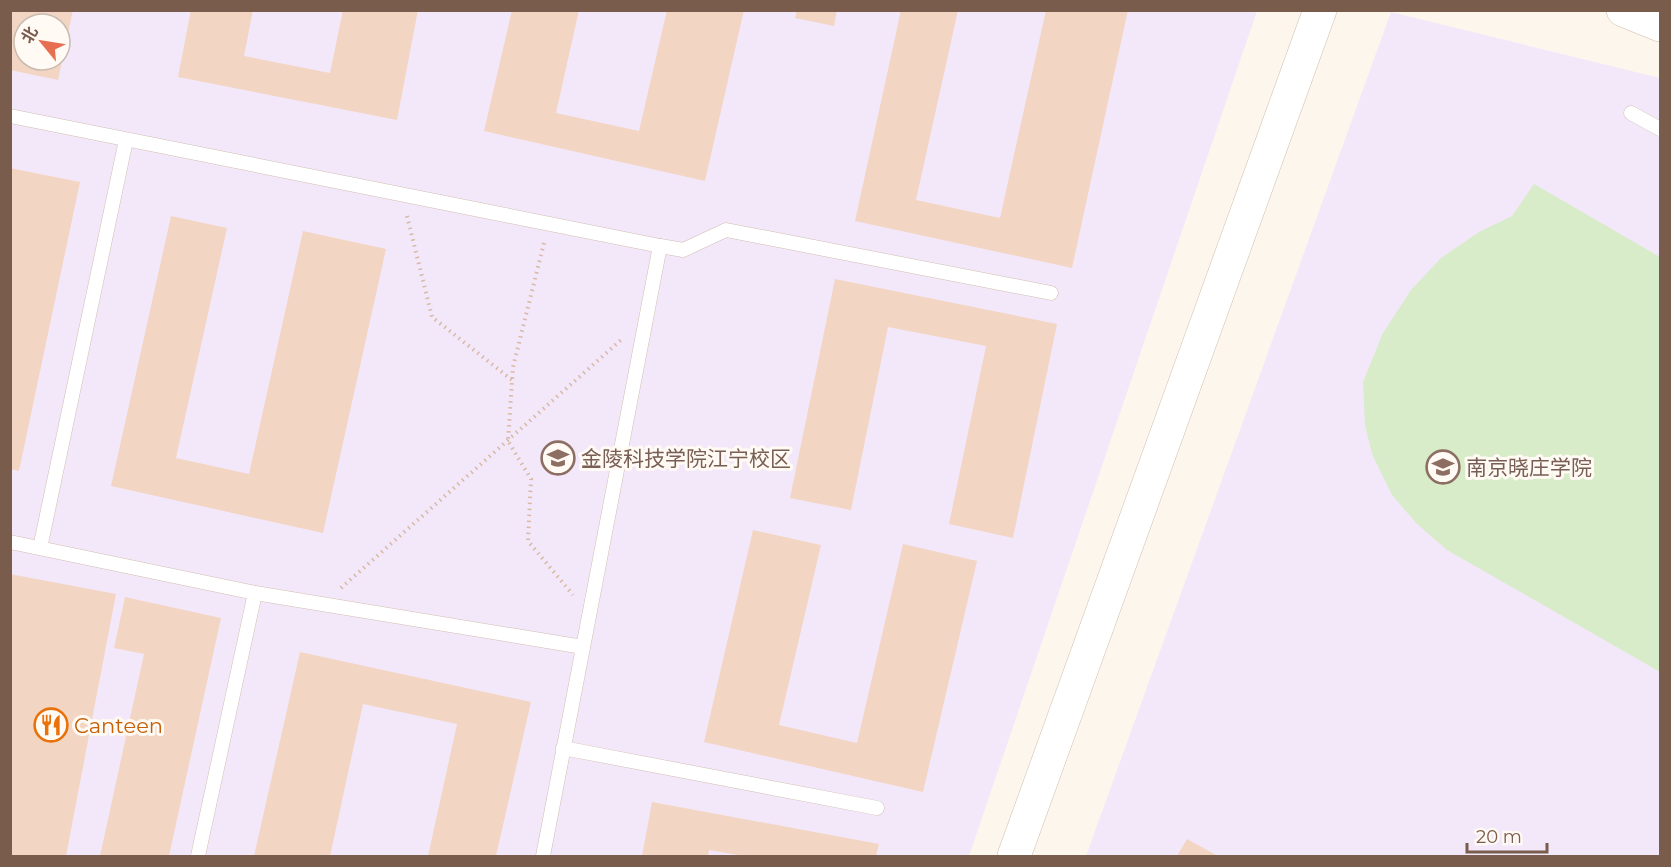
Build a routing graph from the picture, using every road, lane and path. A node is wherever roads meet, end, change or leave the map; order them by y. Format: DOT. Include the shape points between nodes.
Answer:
graph roads {
  1 [pos="1320,10"];
  2 [pos="1623,10"];
  3 [pos="1660,25"];
  4 [pos="1632,113"];
  5 [pos="10,116"];
  6 [pos="1660,129"];
  7 [pos="126,140"];
  8 [pos="402,194"];
  9 [pos="549,224"];
  10 [pos="660,246"];
  11 [pos="1051,293"];
  12 [pos="646,318"];
  13 [pos="512,380"];
  14 [pos="507,441"];
  15 [pos="10,542"];
  16 [pos="40,548"];
  17 [pos="255,593"];
  18 [pos="323,605"];
  19 [pos="591,608"];
  20 [pos="583,647"];
  21 [pos="564,748"];
  22 [pos="877,808"];
  23 [pos="198,856"];
  24 [pos="543,856"];
  25 [pos="1014,856"];
  1 -- 25 [label="street"];
  2 -- 3 [label="street"];
  4 -- 6 [label="lane"];
  5 -- 7 [label="lane"];
  7 -- 8 [label="lane"];
  7 -- 16 [label="lane"];
  8 -- 9 [label="lane"];
  8 -- 13 [label="path" via="432,317"];
  9 -- 10 [label="lane"];
  9 -- 13 [label="path"];
  10 -- 11 [label="lane" via="683,250 726,230"];
  10 -- 12 [label="lane"];
  12 -- 14 [label="path"];
  12 -- 19 [label="lane"];
  13 -- 14 [label="path"];
  14 -- 18 [label="path"];
  14 -- 19 [label="path" via="531,479 528,541 568,592"];
  15 -- 16 [label="lane"];
  16 -- 17 [label="lane"];
  17 -- 18 [label="lane"];
  17 -- 23 [label="lane"];
  18 -- 20 [label="lane"];
  19 -- 20 [label="lane"];
  20 -- 21 [label="lane"];
  21 -- 22 [label="lane"];
  21 -- 24 [label="lane"];
}
